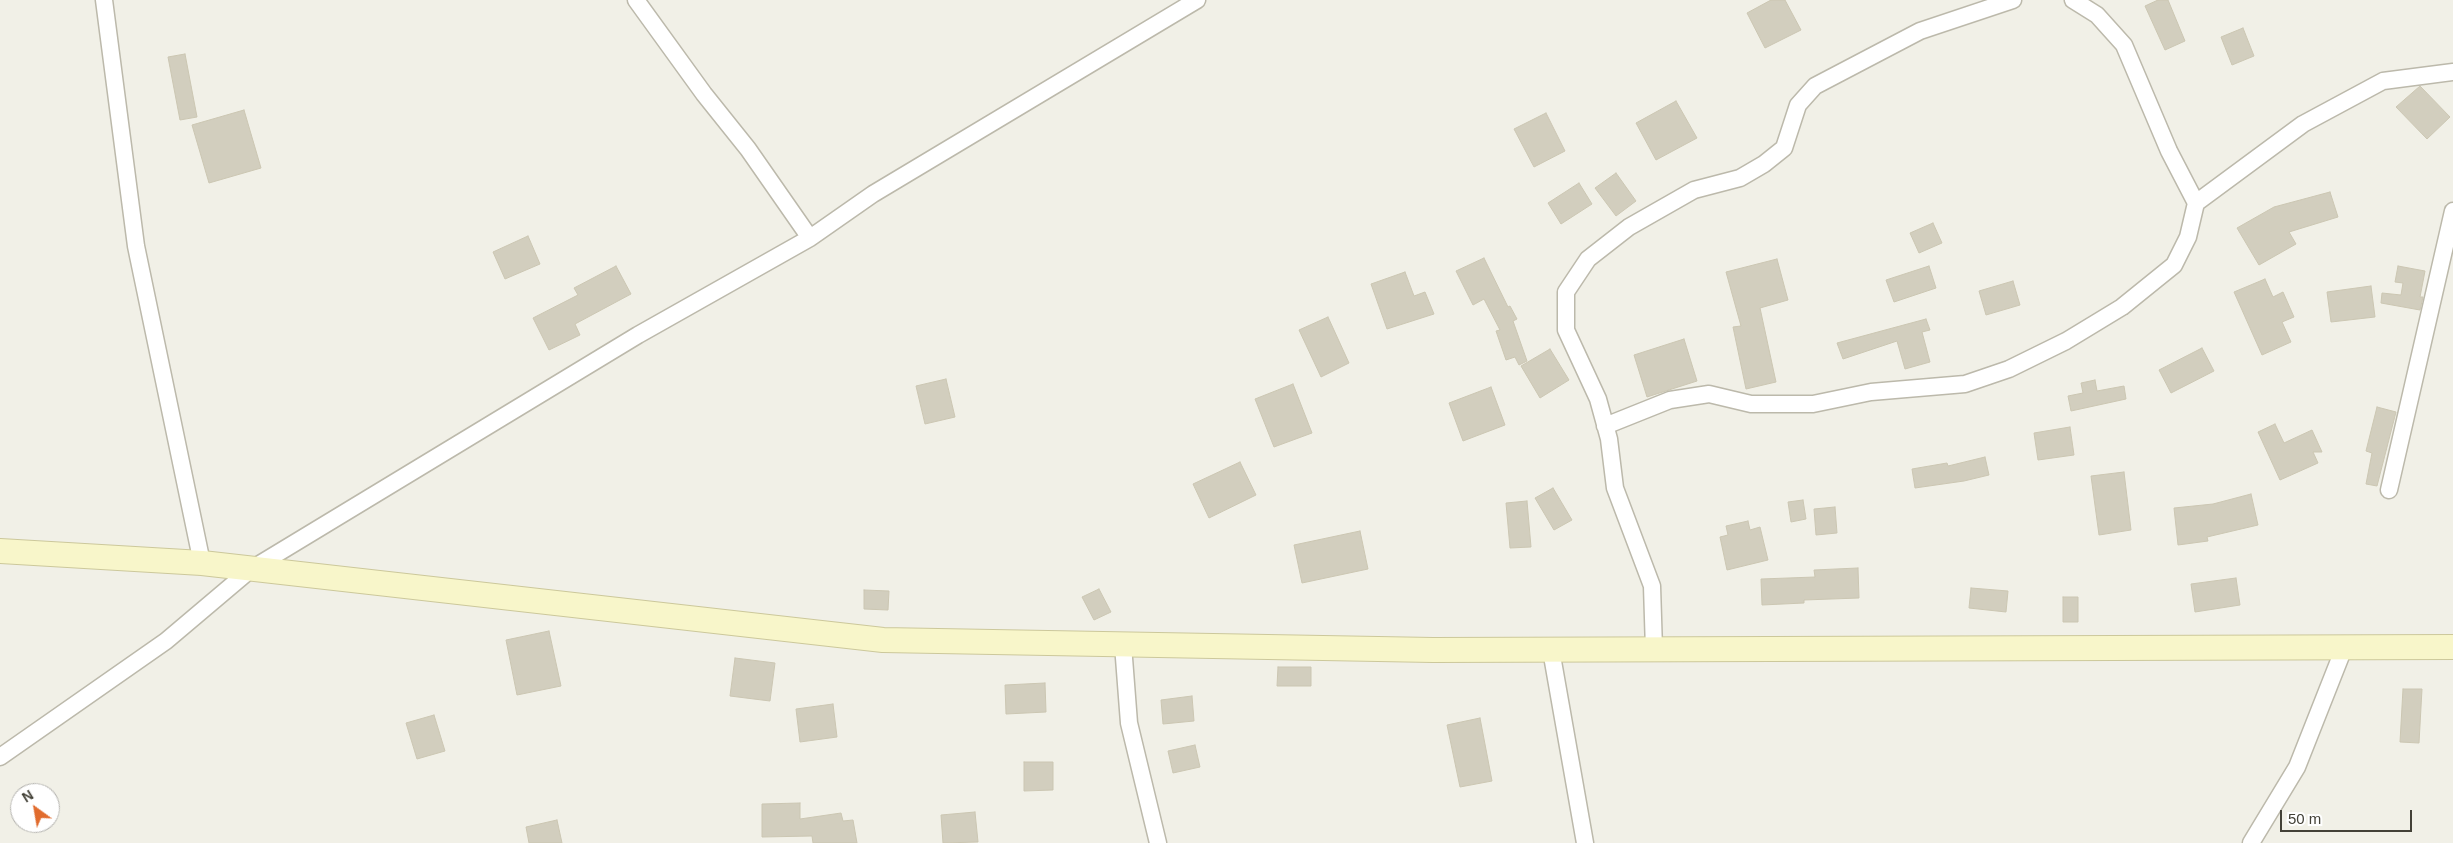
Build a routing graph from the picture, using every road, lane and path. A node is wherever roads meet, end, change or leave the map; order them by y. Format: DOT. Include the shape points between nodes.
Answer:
graph roads {
  1 [pos="104,0"];
  2 [pos="636,0"];
  3 [pos="1197,0"];
  4 [pos="2013,0"];
  5 [pos="2073,0"];
  6 [pos="2453,72"];
  7 [pos="2196,204"];
  8 [pos="2453,211"];
  9 [pos="810,238"];
  10 [pos="1605,426"];
  11 [pos="2389,490"];
  12 [pos="0,551"];
  13 [pos="202,563"];
  14 [pos="250,570"];
  15 [pos="1123,645"];
  16 [pos="2453,647"];
  17 [pos="2344,648"];
  18 [pos="1551,650"];
  19 [pos="1654,650"];
  20 [pos="0,757"];
  21 [pos="1158,843"];
  22 [pos="1584,843"];
  23 [pos="2251,843"];
  1 -- 13 [label="street" via="136,246"];
  2 -- 9 [label="street"];
  3 -- 9 [label="street" via="873,194"];
  4 -- 10 [label="street" via="1920,31 1814,86 1798,105 1784,148 1764,164 1740,178 1694,190 1629,227 1588,259 1566,292 1566,330 1598,399"];
  5 -- 7 [label="street" via="2097,15 2124,45 2168,151"];
  6 -- 7 [label="street" via="2383,80 2303,124"];
  7 -- 10 [label="street" via="2188,236 2174,265 2122,307 2066,341 2009,369 1965,384 1871,392 1813,404 1751,404 1709,394 1670,400"];
  8 -- 11 [label="street"];
  9 -- 14 [label="street" via="638,335"];
  10 -- 19 [label="street" via="1615,488 1652,586"];
  12 -- 13 [label="main road"];
  13 -- 14 [label="main road"];
  14 -- 15 [label="main road" via="883,640"];
  14 -- 20 [label="street" via="166,641"];
  15 -- 18 [label="main road"];
  15 -- 21 [label="street" via="1128,723"];
  16 -- 17 [label="main road"];
  17 -- 19 [label="main road"];
  17 -- 23 [label="street" via="2296,767"];
  18 -- 19 [label="main road"];
  18 -- 22 [label="street"];
}
